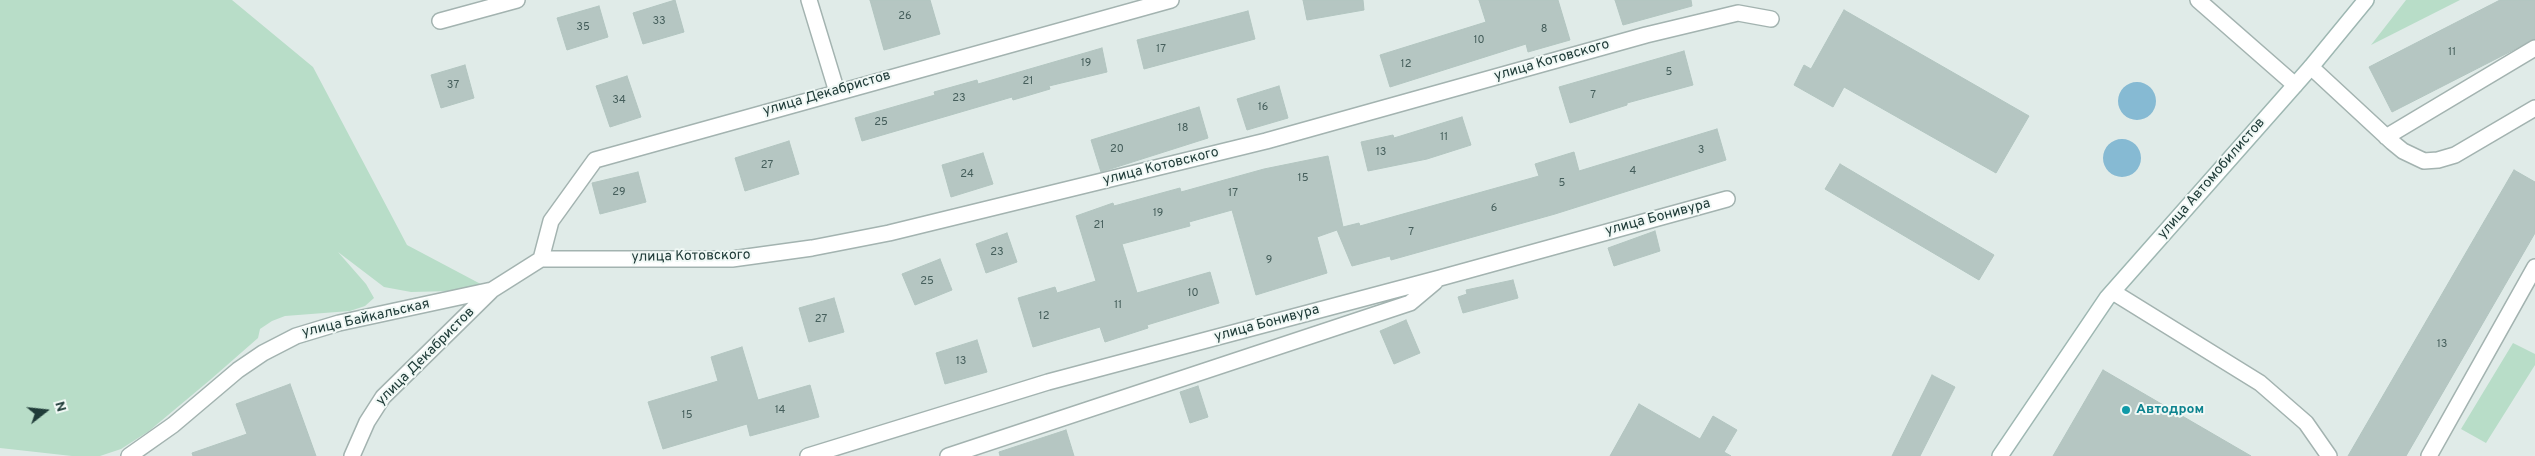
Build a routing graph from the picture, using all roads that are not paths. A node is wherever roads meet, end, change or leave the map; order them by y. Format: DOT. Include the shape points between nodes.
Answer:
graph roads {
  1 [pos="517,0"];
  2 [pos="809,0"];
  3 [pos="1170,0"];
  4 [pos="2198,0"];
  5 [pos="2366,0"];
  6 [pos="1771,19"];
  7 [pos="440,21"];
  8 [pos="2535,48"];
  9 [pos="2311,67"];
  10 [pos="2295,85"];
  11 [pos="837,92"];
  12 [pos="2535,108"];
  13 [pos="2386,137"];
  14 [pos="1727,199"];
  15 [pos="541,259"];
  16 [pos="2535,267"];
  17 [pos="1440,278"];
  18 [pos="492,290"];
  19 [pos="2113,292"];
  20 [pos="129,456"];
  21 [pos="352,456"];
  22 [pos="808,456"];
  23 [pos="948,456"];
  24 [pos="2000,456"];
  25 [pos="2329,456"];
  26 [pos="2429,456"];
  1 -- 7 [label="street"];
  2 -- 11 [label="street"];
  3 -- 11 [label="street, улица Декабристов"];
  4 -- 10 [label="street"];
  5 -- 9 [label="street, улица Автомобилистов"];
  6 -- 15 [label="street, улица Котовского" via="1738,13 1266,141 851,241 732,259"];
  8 -- 13 [label="street"];
  9 -- 10 [label="street, улица Автомобилистов"];
  9 -- 13 [label="street"];
  10 -- 19 [label="street, улица Автомобилистов"];
  11 -- 15 [label="street, улица Декабристов" via="595,160 551,221"];
  12 -- 13 [label="street" via="2461,152 2438,160 2419,160"];
  14 -- 17 [label="street, улица Бонивура"];
  15 -- 18 [label="street, улица Байкальская"];
  16 -- 26 [label="street"];
  17 -- 22 [label="street, улица Бонивура" via="1048,382"];
  17 -- 23 [label="street" via="1410,303"];
  18 -- 20 [label="street, улица Байкальская" via="339,323 296,336 238,370 173,425"];
  18 -- 21 [label="street, улица Декабристов" via="383,397"];
  19 -- 24 [label="street, улица Автомобилистов"];
  19 -- 25 [label="street" via="2260,383 2306,423"];
}
